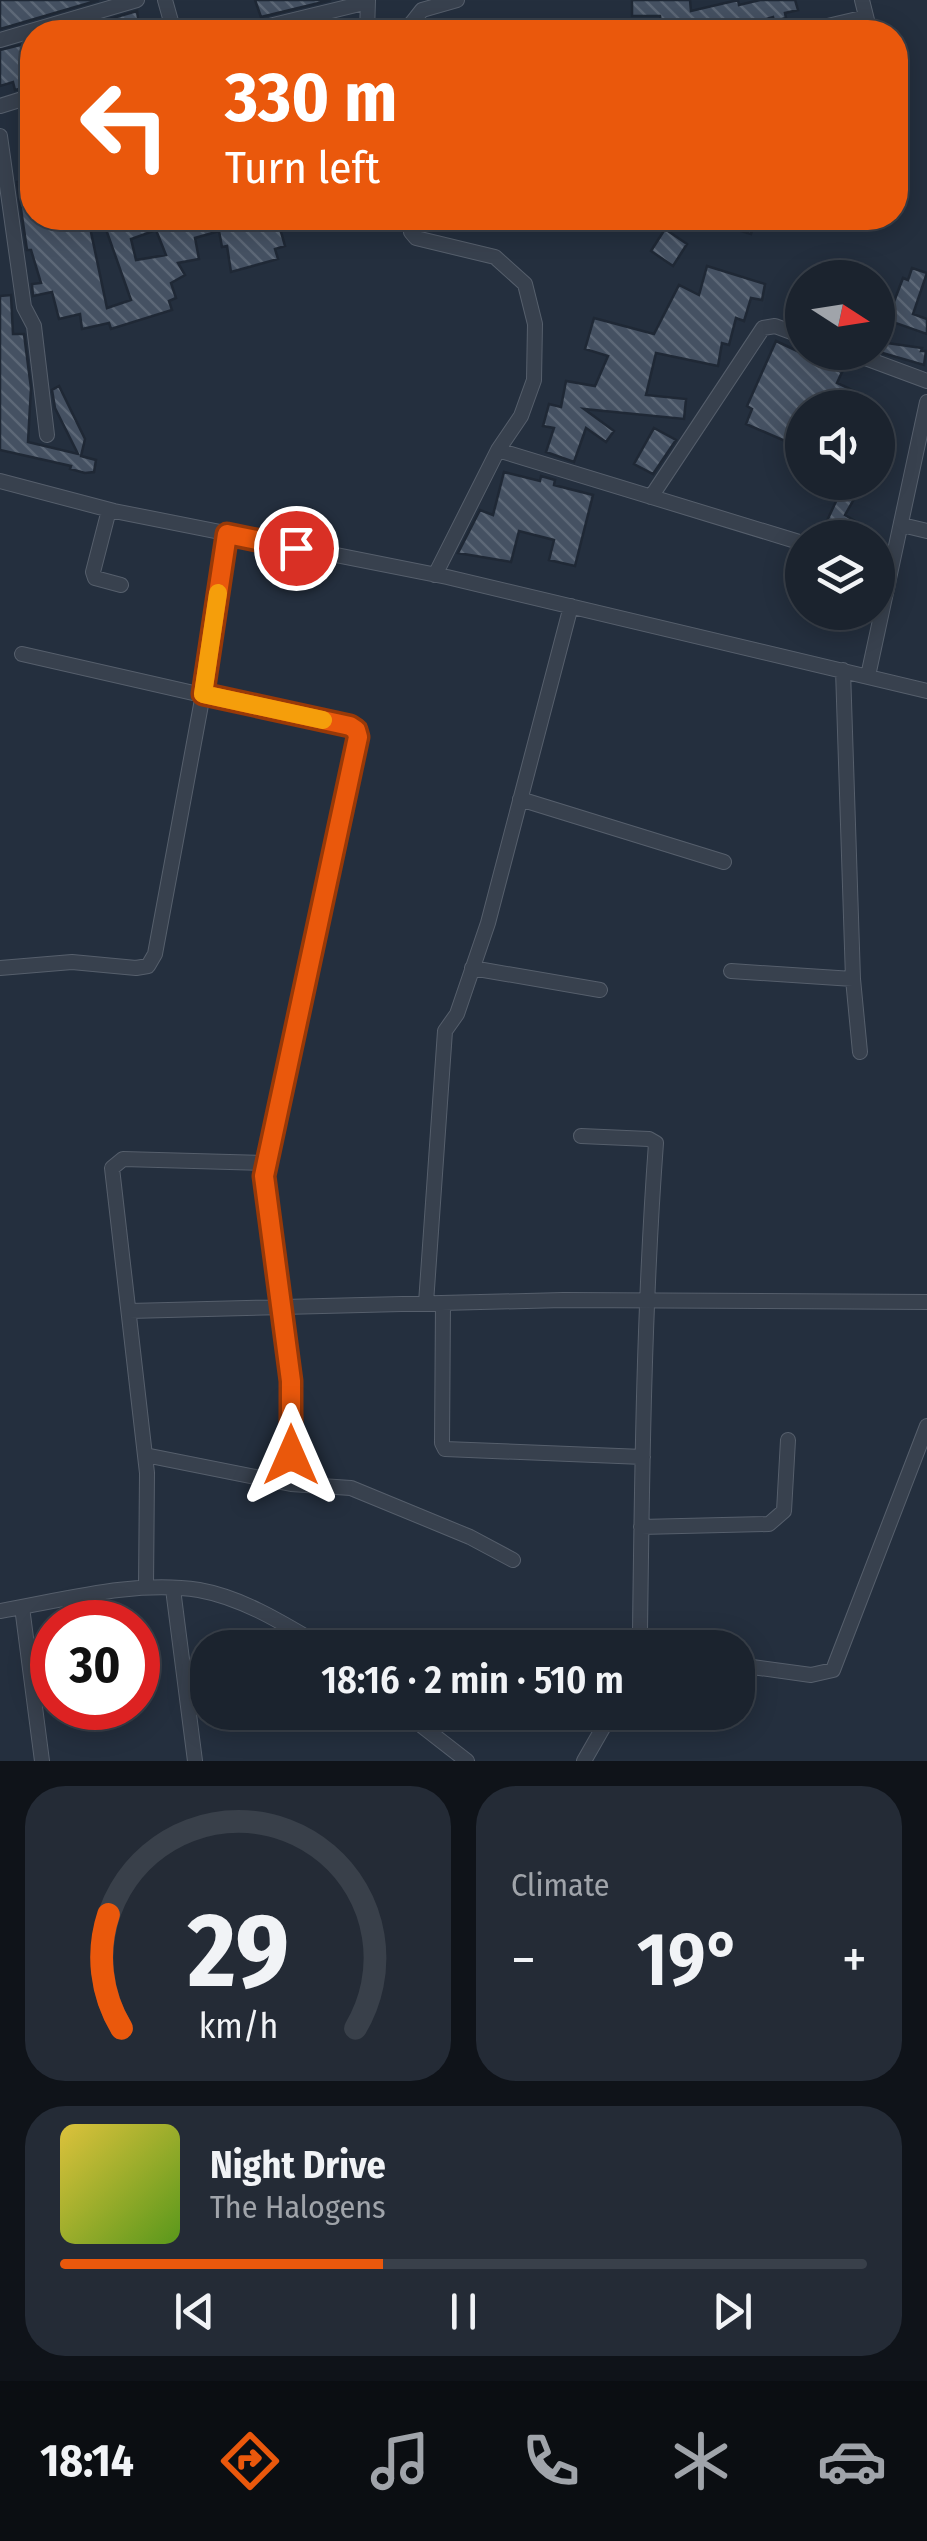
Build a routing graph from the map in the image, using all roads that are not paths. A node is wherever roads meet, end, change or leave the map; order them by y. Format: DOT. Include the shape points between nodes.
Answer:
graph roads {
  1 [pos="138,0"];
  2 [pos="457,0"];
  3 [pos="368,1"];
  4 [pos="69,20"];
  5 [pos="293,20"];
  6 [pos="414,20"];
  7 [pos="0,136"];
  8 [pos="411,230"];
  9 [pos="785,330"];
  10 [pos="895,368"];
  11 [pos="927,380"];
  12 [pos="927,402"];
  13 [pos="47,435"];
  14 [pos="498,450"];
  15 [pos="0,481"];
  16 [pos="651,497"];
  17 [pos="108,510"];
  18 [pos="902,525"];
  19 [pos="927,531"];
  20 [pos="227,534"];
  21 [pos="785,538"];
  22 [pos="895,550"];
  23 [pos="435,575"];
  24 [pos="121,585"];
  25 [pos="571,606"];
  26 [pos="875,630"];
  27 [pos="22,654"];
  28 [pos="843,670"];
  29 [pos="868,676"];
  30 [pos="927,691"];
  31 [pos="203,694"];
  32 [pos="520,799"];
  33 [pos="724,862"];
  34 [pos="0,968"];
  35 [pos="472,968"];
  36 [pos="732,971"];
  37 [pos="853,979"];
  38 [pos="600,990"];
  39 [pos="860,1052"];
  40 [pos="581,1136"];
  41 [pos="266,1163"];
  42 [pos="647,1300"];
  43 [pos="927,1302"];
  44 [pos="426,1303"];
  45 [pos="443,1303"];
  46 [pos="283,1307"];
  47 [pos="129,1311"];
  48 [pos="927,1426"];
  49 [pos="788,1440"];
  50 [pos="145,1456"];
  51 [pos="642,1457"];
  52 [pos="291,1484"];
  53 [pos="641,1528"];
  54 [pos="513,1560"];
  55 [pos="146,1587"];
  56 [pos="174,1589"];
  57 [pos="22,1607"];
  58 [pos="0,1610"];
  59 [pos="295,1630"];
  60 [pos="640,1630"];
  61 [pos="755,1667"];
  62 [pos="427,1730"];
  63 [pos="602,1730"];
  64 [pos="42,1761"];
  65 [pos="196,1761"];
  66 [pos="467,1761"];
  67 [pos="584,1761"];
  1 -- 4 [label="street"];
  2 -- 6 [label="street" via="422,10"];
  3 -- 5 [label="street"];
  7 -- 13 [label="street"];
  8 -- 14 [label="street" via="416,238 495,257 525,284 535,324 534,380 522,416"];
  9 -- 16 [label="street" via="763,328"];
  10 -- 11 [label="street"];
  12 -- 18 [label="street"];
  14 -- 16 [label="street"];
  14 -- 23 [label="street"];
  15 -- 17 [label="street"];
  16 -- 21 [label="street"];
  17 -- 20 [label="street"];
  17 -- 24 [label="street" via="94,578"];
  18 -- 19 [label="street"];
  18 -- 22 [label="street"];
  20 -- 23 [label="street"];
  20 -- 31 [label="street"];
  23 -- 25 [label="street"];
  25 -- 28 [label="street"];
  25 -- 32 [label="street"];
  26 -- 29 [label="street"];
  27 -- 31 [label="street"];
  28 -- 29 [label="street"];
  28 -- 37 [label="street"];
  29 -- 30 [label="street"];
  31 -- 34 [label="street" via="148,966 72,962"];
  31 -- 41 [label="street" via="350,726 358,737"];
  32 -- 33 [label="street"];
  32 -- 35 [label="street"];
  35 -- 38 [label="street"];
  35 -- 44 [label="street" via="445,1032"];
  36 -- 37 [label="street"];
  37 -- 39 [label="street"];
  40 -- 42 [label="street" via="656,1143"];
  41 -- 46 [label="street"];
  41 -- 47 [label="street" via="116,1162"];
  42 -- 43 [label="street"];
  42 -- 45 [label="street"];
  42 -- 51 [label="street"];
  44 -- 45 [label="street"];
  44 -- 46 [label="street"];
  45 -- 51 [label="street" via="445,1449"];
  46 -- 47 [label="street"];
  46 -- 52 [label="street"];
  47 -- 50 [label="street"];
  48 -- 61 [label="street" via="833,1670 811,1675"];
  49 -- 53 [label="street" via="784,1512 769,1524"];
  50 -- 52 [label="street"];
  50 -- 55 [label="street"];
  51 -- 53 [label="street"];
  52 -- 54 [label="street" via="351,1488"];
  53 -- 60 [label="street"];
  55 -- 56 [label="street"];
  55 -- 57 [label="street"];
  56 -- 59 [label="street" via="201,1591"];
  56 -- 65 [label="street"];
  57 -- 58 [label="street"];
  57 -- 64 [label="street"];
  62 -- 66 [label="street"];
  63 -- 67 [label="street"];
}
